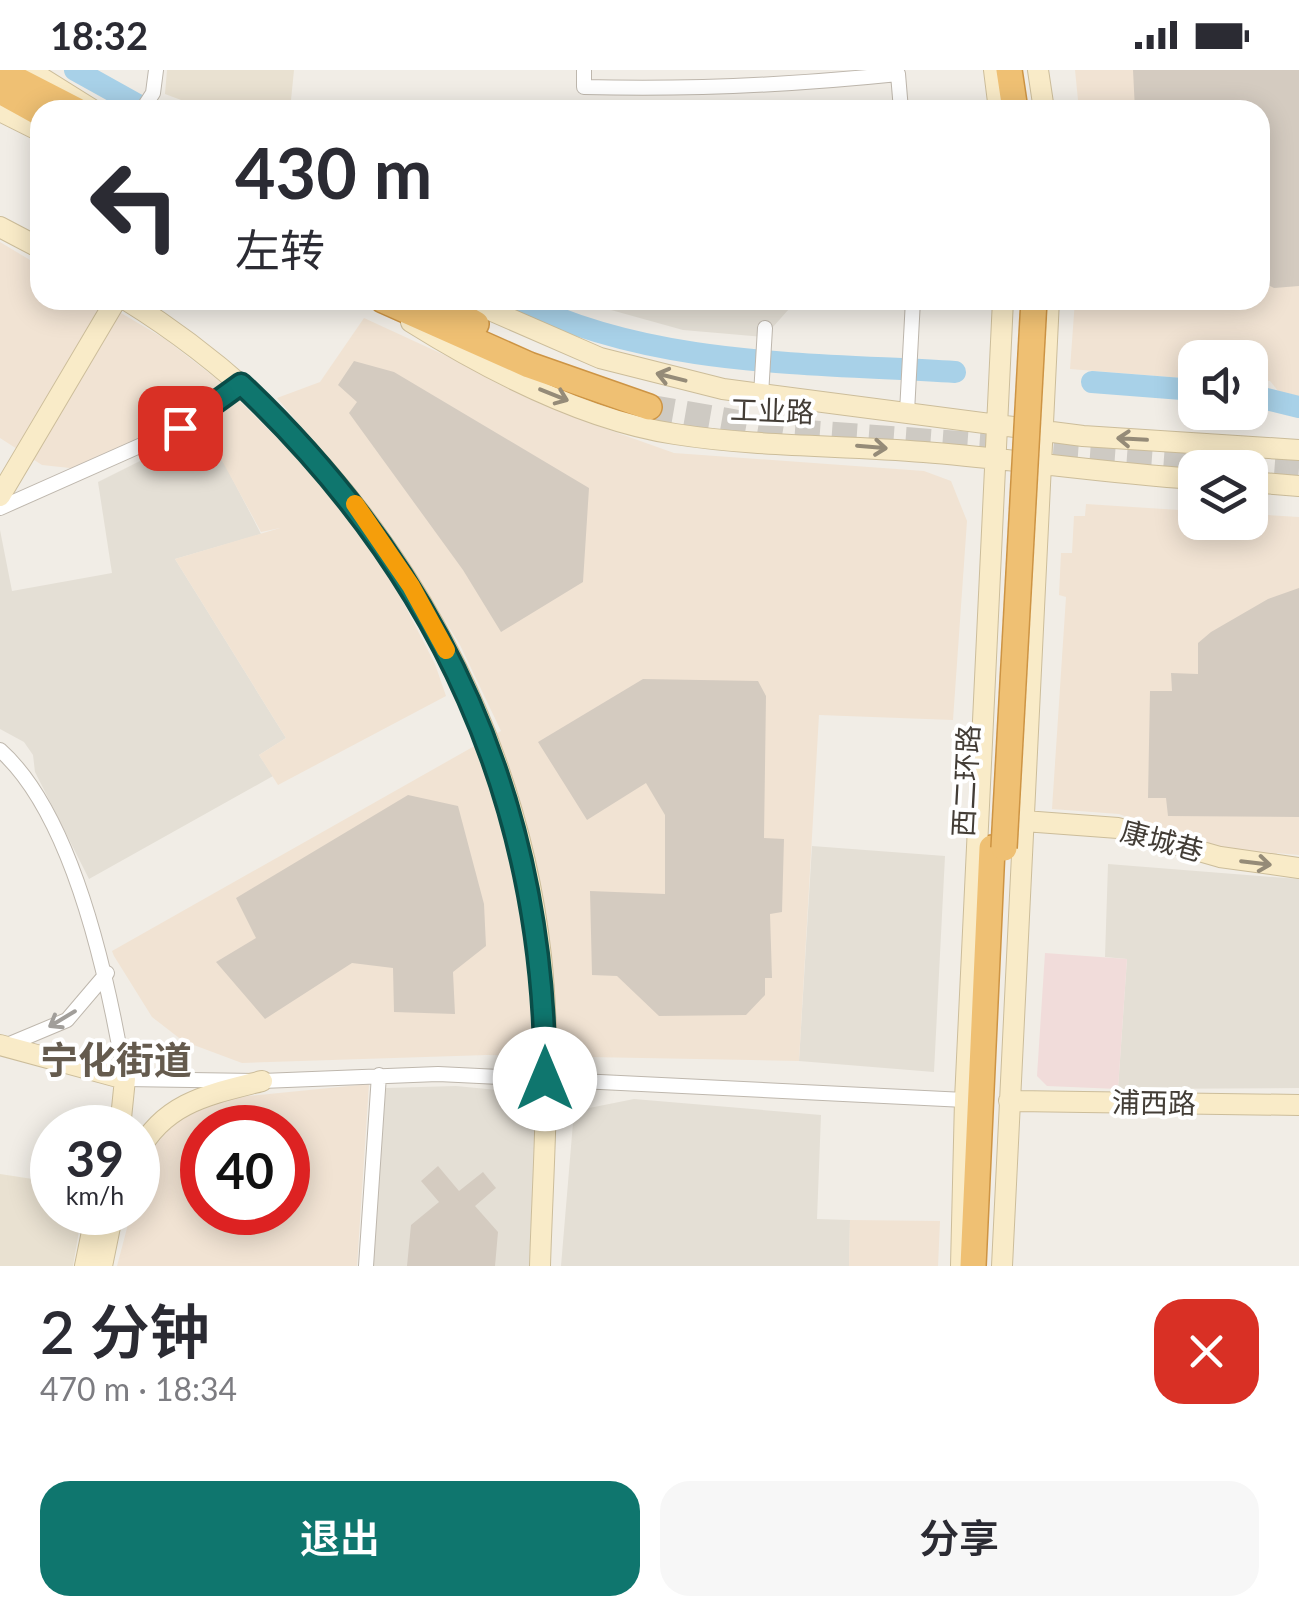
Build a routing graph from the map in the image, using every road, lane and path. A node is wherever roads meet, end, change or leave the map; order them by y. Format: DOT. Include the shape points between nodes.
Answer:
graph roads {
  1 [pos="29,70"];
  2 [pos="156,70"];
  3 [pos="584,70"];
  4 [pos="994,70"];
  5 [pos="1009,70"];
  6 [pos="1024,70"];
  7 [pos="1038,70"];
  8 [pos="0,71"];
  9 [pos="897,72"];
  10 [pos="0,92"];
  11 [pos="37,100"];
  12 [pos="77,100"];
  13 [pos="148,100"];
  14 [pos="901,100"];
  15 [pos="998,100"];
  16 [pos="1014,100"];
  17 [pos="1028,100"];
  18 [pos="1042,100"];
  19 [pos="30,101"];
  20 [pos="0,111"];
  21 [pos="30,126"];
  22 [pos="0,227"];
  23 [pos="30,243"];
  24 [pos="97,310"];
  25 [pos="110,310"];
  26 [pos="140,310"];
  27 [pos="391,310"];
  28 [pos="433,310"];
  29 [pos="913,310"];
  30 [pos="1003,310"];
  31 [pos="1020,310"];
  32 [pos="1033,310"];
  33 [pos="1048,310"];
  34 [pos="462,316"];
  35 [pos="764,336"];
  36 [pos="241,384"];
  37 [pos="761,395"];
  38 [pos="651,399"];
  39 [pos="907,412"];
  40 [pos="998,423"];
  41 [pos="1042,430"];
  42 [pos="1299,450"];
  43 [pos="996,460"];
  44 [pos="1041,466"];
  45 [pos="0,472"];
  46 [pos="1178,478"];
  47 [pos="1268,483"];
  48 [pos="1299,486"];
  49 [pos="0,496"];
  50 [pos="0,508"];
  51 [pos="0,750"];
  52 [pos="1024,821"];
  53 [pos="998,848"];
  54 [pos="1299,868"];
  55 [pos="108,973"];
  56 [pos="2,1046"];
  57 [pos="378,1075"];
  58 [pos="119,1078"];
  59 [pos="545,1079"];
  60 [pos="262,1081"];
  61 [pos="964,1100"];
  62 [pos="1009,1101"];
  63 [pos="113,1105"];
  64 [pos="120,1105"];
  65 [pos="1299,1105"];
  66 [pos="160,1122"];
  67 [pos="99,1235"];
  68 [pos="106,1235"];
  69 [pos="85,1266"];
  70 [pos="102,1266"];
  71 [pos="366,1266"];
  72 [pos="540,1266"];
  73 [pos="961,1266"];
  74 [pos="973,1266"];
  75 [pos="989,1266"];
  76 [pos="1002,1266"];
  1 -- 12 [label="main road"];
  2 -- 13 [label="street"];
  3 -- 9 [label="street" via="584,87 669,89 769,88"];
  4 -- 15 [label="main road"];
  5 -- 16 [label="highway"];
  6 -- 17 [label="highway"];
  7 -- 18 [label="main road"];
  8 -- 11 [label="highway"];
  9 -- 14 [label="street"];
  10 -- 19 [label="highway"];
  20 -- 21 [label="main road"];
  22 -- 23 [label="main road"];
  24 -- 45 [label="main road"];
  25 -- 49 [label="main road"];
  26 -- 36 [label="main road"];
  27 -- 43 [label="main road, 工业路, one-way" via="522,382 644,428 747,443"];
  28 -- 34 [label="highway, 工业路"];
  29 -- 39 [label="street"];
  30 -- 40 [label="main road"];
  31 -- 53 [label="highway, 西二环路"];
  32 -- 53 [label="highway, 西二环路, bridge"];
  33 -- 41 [label="main road"];
  37 -- 34 [label="main road, 工业路, one-way" via="600,358"];
  34 -- 38 [label="highway" via="544,372"];
  35 -- 37 [label="street"];
  36 -- 50 [label="street" via="180,428"];
  36 -- 59 [label="main road" via="368,522 422,604 475,708 534,910"];
  37 -- 39 [label="main road, 工业路"];
  39 -- 40 [label="main road, 工业路"];
  40 -- 41 [label="main road, 工业路"];
  40 -- 43 [label="main road"];
  42 -- 41 [label="main road, 工业路, one-way"];
  41 -- 44 [label="main road"];
  43 -- 44 [label="main road, 工业路"];
  43 -- 61 [label="main road"];
  44 -- 46 [label="main road, 工业路"];
  44 -- 52 [label="main road"];
  47 -- 48 [label="main road"];
  51 -- 55 [label="street" via="51,820"];
  52 -- 54 [label="main road, 康城巷, one-way" via="1118,828 1220,857"];
  52 -- 62 [label="main road"];
  53 -- 74 [label="highway, 西二环路"];
  53 -- 75 [label="highway, 西二环路"];
  55 -- 56 [label="street, one-way" via="66,1020"];
  55 -- 58 [label="street"];
  56 -- 58 [label="main road"];
  57 -- 59 [label="street"];
  57 -- 60 [label="street"];
  57 -- 71 [label="street"];
  58 -- 60 [label="street"];
  58 -- 63 [label="main road"];
  58 -- 64 [label="main road"];
  59 -- 61 [label="street"];
  59 -- 72 [label="main road"];
  60 -- 66 [label="main road" via="182,1105"];
  61 -- 73 [label="main road"];
  62 -- 65 [label="main road, 浦西路"];
  62 -- 76 [label="main road"];
  67 -- 69 [label="main road"];
  68 -- 70 [label="main road"];
}
